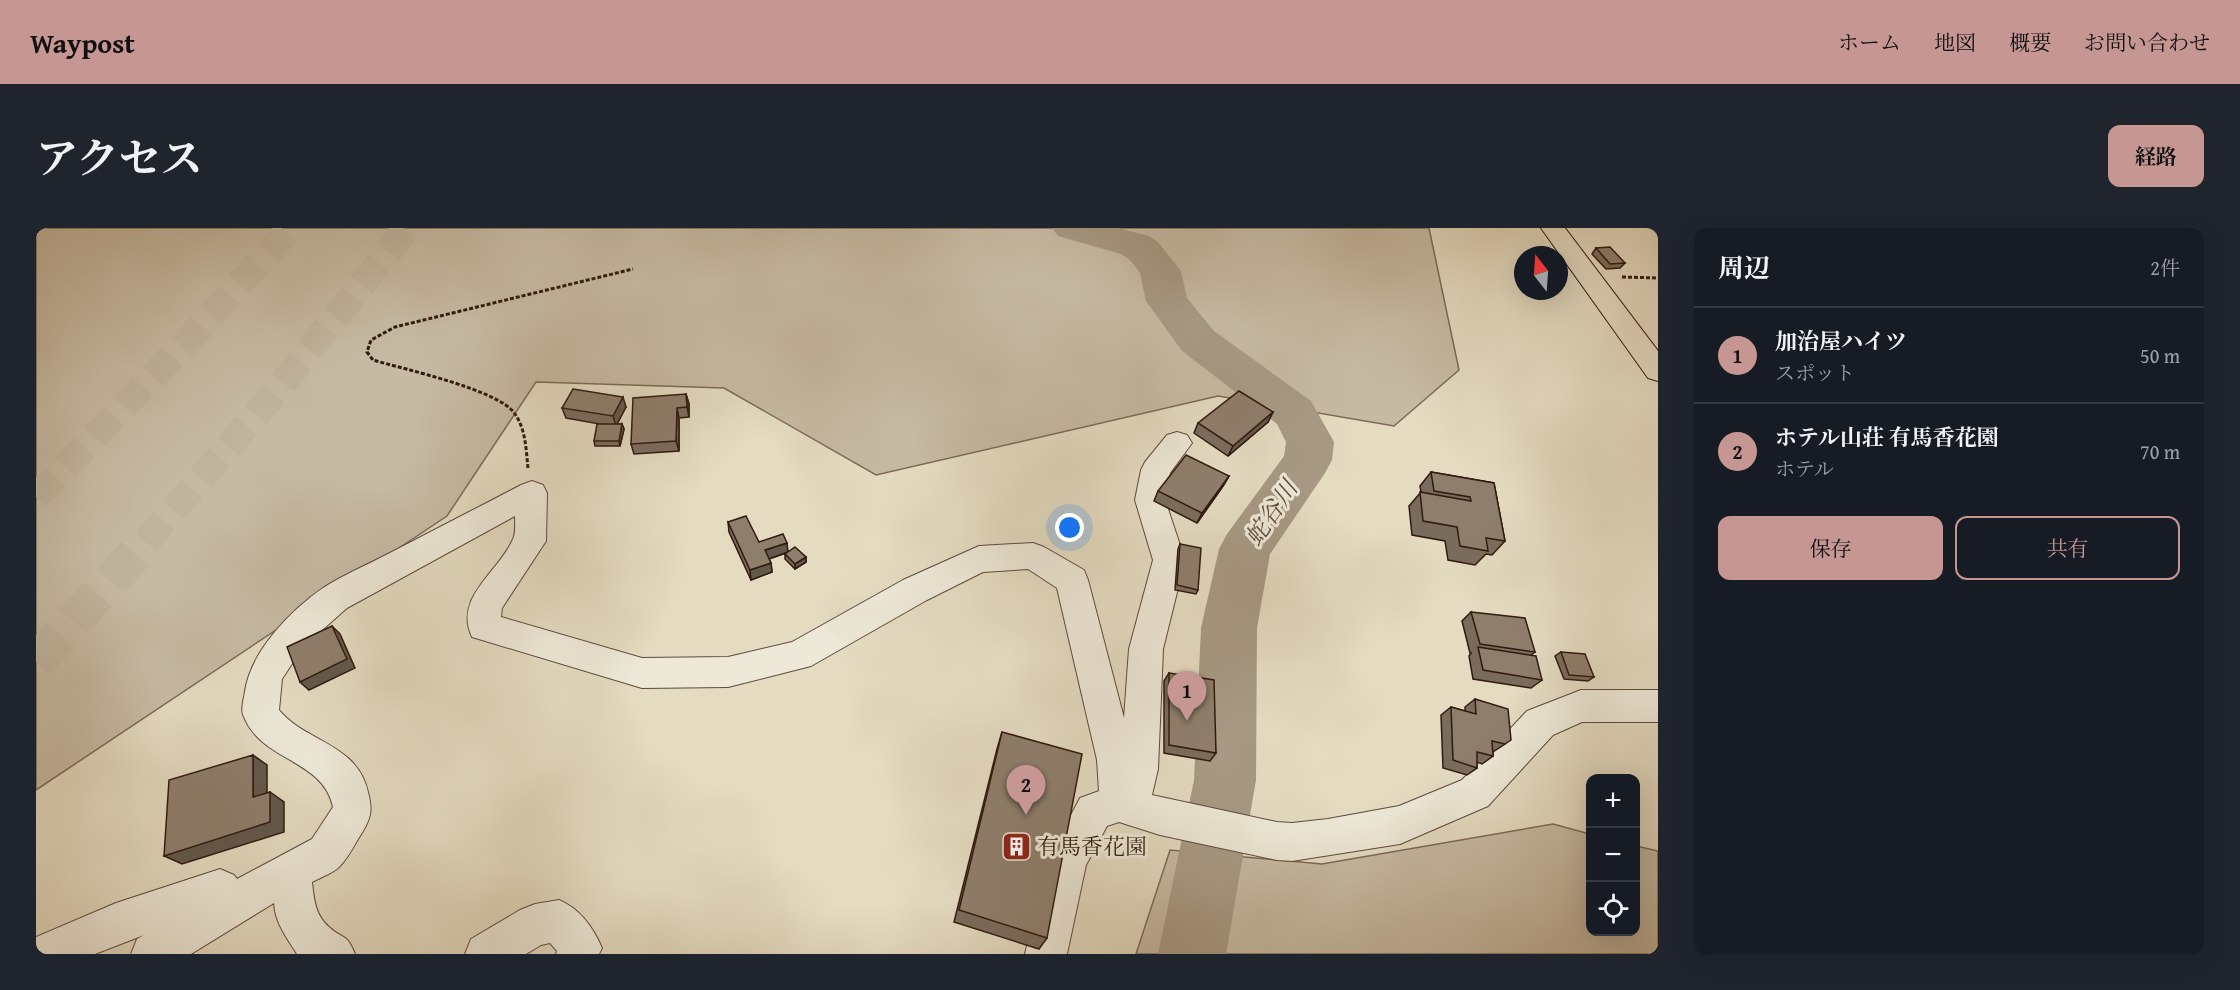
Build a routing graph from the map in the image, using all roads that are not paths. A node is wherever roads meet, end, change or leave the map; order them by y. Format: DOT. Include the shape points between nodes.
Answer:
graph roads {
  1 [pos="1553,228"];
  2 [pos="1658,371"];
  3 [pos="1177,443"];
  4 [pos="1658,706"];
  5 [pos="1137,809"];
  6 [pos="291,872"];
  7 [pos="231,906"];
  8 [pos="46,954"];
  9 [pos="152,954"];
  10 [pos="334,954"];
  11 [pos="486,954"];
  12 [pos="578,954"];
  13 [pos="1046,954"];
  1 -- 2 [label="main road"];
  3 -- 5 [label="street" via="1156,470 1150,500 1169,560 1146,649"];
  4 -- 5 [label="street" via="1581,706 1540,723 1475,793 1400,825 1292,842"];
  5 -- 6 [label="street" via="1116,760 1072,580 1033,556 979,558 799,655 728,672 642,673 484,627 485,605 530,541 532,493 335,598 291,637 265,675 260,714 275,733 315,754 346,783 352,811 326,853"];
  5 -- 13 [label="street" via="1094,811 1067,860"];
  6 -- 7 [label="street"];
  6 -- 10 [label="street" via="295,914 314,942"];
  7 -- 8 [label="street" via="220,890 116,924"];
  7 -- 9 [label="street"];
  11 -- 12 [label="street" via="535,925 559,921 581,948"];
}
